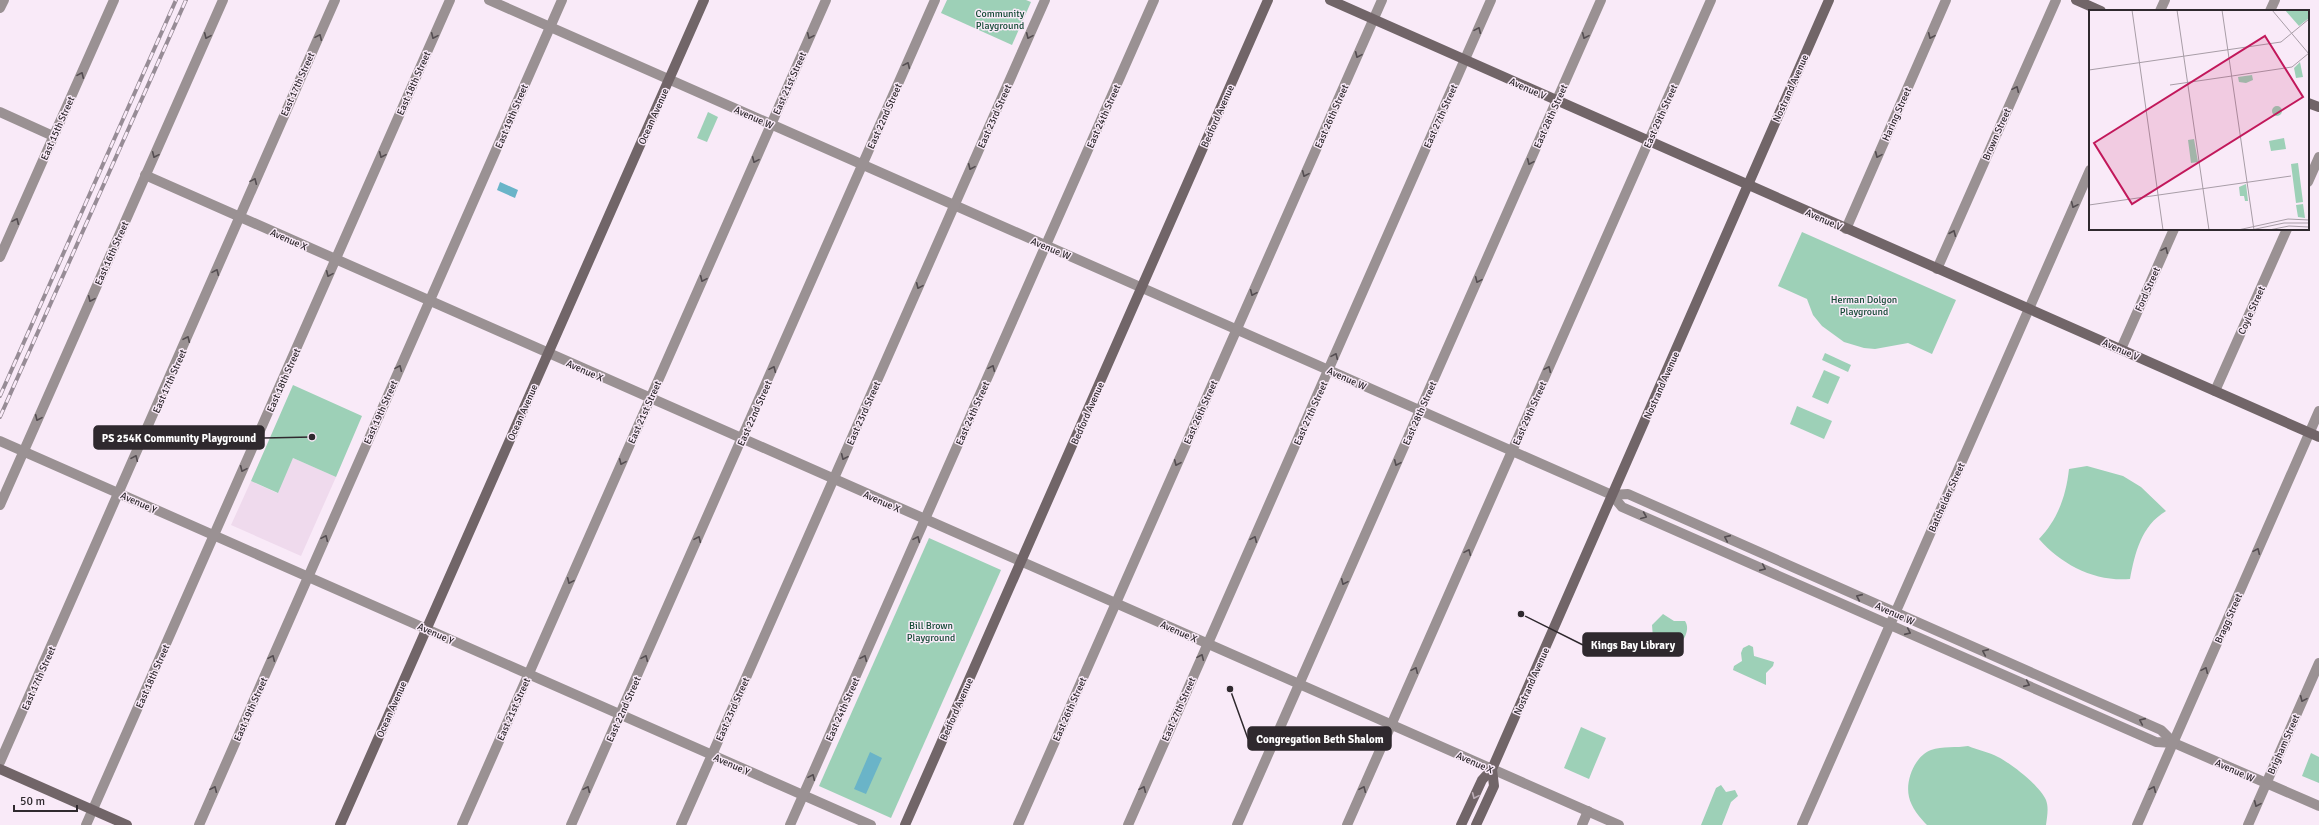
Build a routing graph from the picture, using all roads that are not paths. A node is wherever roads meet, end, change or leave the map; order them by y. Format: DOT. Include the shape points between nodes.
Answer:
graph roads {
  1 [pos="4,0"];
  2 [pos="114,0"];
  3 [pos="223,0"];
  4 [pos="335,0"];
  5 [pos="450,0"];
  6 [pos="489,0"];
  7 [pos="562,0"];
  8 [pos="704,0"];
  9 [pos="826,0"];
  10 [pos="935,0"];
  11 [pos="1045,0"];
  12 [pos="1154,0"];
  13 [pos="1268,0"];
  14 [pos="1330,0"];
  15 [pos="1382,0"];
  16 [pos="1492,0"];
  17 [pos="1601,0"];
  18 [pos="1710,0"];
  19 [pos="1829,0"];
  20 [pos="1946,0"];
  21 [pos="2056,0"];
  22 [pos="2076,0"];
  23 [pos="2165,0"];
  24 [pos="2275,0"];
  25 [pos="0,8"];
  26 [pos="2099,10"];
  27 [pos="2160,10"];
  28 [pos="2270,10"];
  29 [pos="1374,19"];
  30 [pos="550,27"];
  31 [pos="1465,60"];
  32 [pos="669,78"];
  33 [pos="1557,100"];
  34 [pos="2309,103"];
  35 [pos="2319,107"];
  36 [pos="0,112"];
  37 [pos="771,124"];
  38 [pos="53,136"];
  39 [pos="1649,141"];
  40 [pos="2319,157"];
  41 [pos="863,165"];
  42 [pos="2089,172"];
  43 [pos="146,176"];
  44 [pos="2309,180"];
  45 [pos="1748,185"];
  46 [pos="955,206"];
  47 [pos="240,218"];
  48 [pos="1846,229"];
  49 [pos="2174,230"];
  50 [pos="2287,230"];
  51 [pos="1046,246"];
  52 [pos="0,257"];
  53 [pos="335,260"];
  54 [pos="1937,269"];
  55 [pos="1142,288"];
  56 [pos="430,301"];
  57 [pos="2029,309"];
  58 [pos="1237,330"];
  59 [pos="2121,349"];
  60 [pos="548,354"];
  61 [pos="1329,370"];
  62 [pos="2215,391"];
  63 [pos="650,399"];
  64 [pos="1420,411"];
  65 [pos="2319,411"];
  66 [pos="2309,432"];
  67 [pos="2319,436"];
  68 [pos="742,439"];
  69 [pos="0,441"];
  70 [pos="24,451"];
  71 [pos="1512,451"];
  72 [pos="834,479"];
  73 [pos="119,493"];
  74 [pos="1612,495"];
  75 [pos="0,505"];
  76 [pos="925,520"];
  77 [pos="214,536"];
  78 [pos="1021,562"];
  79 [pos="308,577"];
  80 [pos="1115,603"];
  81 [pos="1895,612"];
  82 [pos="1890,624"];
  83 [pos="426,629"];
  84 [pos="1207,644"];
  85 [pos="2319,663"];
  86 [pos="529,674"];
  87 [pos="1299,684"];
  88 [pos="620,714"];
  89 [pos="1391,725"];
  90 [pos="2174,743"];
  91 [pos="712,755"];
  92 [pos="0,762"];
  93 [pos="0,769"];
  94 [pos="1492,769"];
  95 [pos="2266,783"];
  96 [pos="804,795"];
  97 [pos="2319,806"];
  98 [pos="93,810"];
  99 [pos="1588,811"];
  100 [pos="86,825"];
  101 [pos="127,825"];
  102 [pos="199,825"];
  103 [pos="340,825"];
  104 [pos="462,825"];
  105 [pos="572,825"];
  106 [pos="681,825"];
  107 [pos="790,825"];
  108 [pos="871,825"];
  109 [pos="905,825"];
  110 [pos="1018,825"];
  111 [pos="1128,825"];
  112 [pos="1237,825"];
  113 [pos="1347,825"];
  114 [pos="1461,825"];
  115 [pos="1476,825"];
  116 [pos="1582,825"];
  117 [pos="1619,825"];
  118 [pos="1802,825"];
  119 [pos="2137,825"];
  120 [pos="2248,825"];
  1 -- 25 [label="street"];
  38 -- 2 [label="street, East 15th Street, one-way"];
  3 -- 43 [label="street, East 16th Street, one-way"];
  47 -- 4 [label="street, East 17th Street, one-way"];
  5 -- 53 [label="street, East 18th Street, one-way"];
  6 -- 30 [label="street, Avenue W"];
  7 -- 30 [label="street, East 19th Street"];
  8 -- 32 [label="main road, Ocean Avenue"];
  9 -- 37 [label="street, East 21st Street, one-way"];
  41 -- 10 [label="street, East 22nd Street, one-way"];
  11 -- 46 [label="street, East 23rd Street, one-way"];
  12 -- 51 [label="street, East 24th Street"];
  13 -- 55 [label="main road, Bedford Avenue"];
  14 -- 29 [label="main road, Avenue V"];
  15 -- 29 [label="street, East 26th Street"];
  31 -- 16 [label="street, East 27th Street, one-way"];
  17 -- 33 [label="street, East 28th Street, one-way"];
  18 -- 39 [label="street, East 29th Street"];
  19 -- 45 [label="main road, Nostrand Avenue"];
  20 -- 48 [label="street, Haring Street, one-way"];
  54 -- 21 [label="street, Brown Street, one-way"];
  22 -- 26 [label="main road"];
  23 -- 27 [label="street"];
  24 -- 28 [label="street"];
  29 -- 31 [label="main road, Avenue V"];
  29 -- 58 [label="street, East 26th Street, one-way"];
  30 -- 32 [label="street, Avenue W"];
  30 -- 56 [label="street, East 19th Street"];
  31 -- 33 [label="main road, Avenue V"];
  61 -- 31 [label="street, East 27th Street, one-way"];
  32 -- 37 [label="street, Avenue W"];
  32 -- 60 [label="main road, Ocean Avenue"];
  33 -- 39 [label="main road, Avenue V"];
  33 -- 64 [label="street, East 28th Street, one-way"];
  34 -- 35 [label="main road"];
  36 -- 38 [label="street"];
  37 -- 41 [label="street, Avenue W"];
  37 -- 63 [label="street, East 21st Street, one-way"];
  52 -- 38 [label="street, East 15th Street, one-way"];
  39 -- 45 [label="main road, Avenue V"];
  71 -- 39 [label="street, East 29th Street, one-way"];
  40 -- 44 [label="street"];
  41 -- 46 [label="street, Avenue W"];
  68 -- 41 [label="street, East 22nd Street, one-way"];
  42 -- 57 [label="street, Batchelder Street, one-way"];
  43 -- 47 [label="street, Avenue X"];
  43 -- 70 [label="street, East 16th Street, one-way"];
  45 -- 48 [label="main road, Avenue V"];
  45 -- 74 [label="main road, Nostrand Avenue"];
  46 -- 51 [label="street, Avenue W"];
  46 -- 72 [label="street, East 23rd Street, one-way"];
  47 -- 53 [label="street, Avenue X"];
  73 -- 47 [label="street, East 17th Street, one-way"];
  48 -- 54 [label="main road, Avenue V"];
  59 -- 49 [label="street, Ford Street, one-way"];
  50 -- 62 [label="street, Coyle Street"];
  51 -- 55 [label="street, Avenue W"];
  76 -- 51 [label="street, East 24th Street, one-way"];
  53 -- 56 [label="street, Avenue X"];
  53 -- 77 [label="street, East 18th Street, one-way"];
  54 -- 57 [label="main road, Avenue V"];
  55 -- 58 [label="street, Avenue W"];
  55 -- 78 [label="main road, Bedford Avenue"];
  56 -- 60 [label="street, Avenue X"];
  79 -- 56 [label="street, East 19th Street, one-way"];
  57 -- 59 [label="main road, Avenue V"];
  57 -- 81 [label="street, Batchelder Street"];
  58 -- 61 [label="street, Avenue W"];
  58 -- 80 [label="street, East 26th Street, one-way"];
  59 -- 62 [label="main road, Avenue V"];
  60 -- 63 [label="street, Avenue X"];
  60 -- 83 [label="main road, Ocean Avenue"];
  61 -- 64 [label="street, Avenue W"];
  84 -- 61 [label="street, East 27th Street, one-way"];
  62 -- 66 [label="main road, Avenue V"];
  63 -- 68 [label="street, Avenue X"];
  63 -- 86 [label="street, East 21st Street, one-way"];
  64 -- 71 [label="street, Avenue W"];
  64 -- 87 [label="street, East 28th Street, one-way"];
  65 -- 66 [label="street, Bragg Street"];
  66 -- 67 [label="main road, Avenue V"];
  90 -- 66 [label="street, Bragg Street, one-way"];
  68 -- 72 [label="street, Avenue X"];
  88 -- 68 [label="street, East 22nd Street, one-way"];
  69 -- 70 [label="street, Avenue Y"];
  70 -- 73 [label="street, Avenue Y"];
  70 -- 75 [label="street, East 16th Street"];
  71 -- 74 [label="street, Avenue W"];
  89 -- 71 [label="street, East 29th Street, one-way"];
  72 -- 76 [label="street, Avenue X"];
  72 -- 91 [label="street, East 23rd Street"];
  73 -- 77 [label="street, Avenue Y"];
  73 -- 92 [label="street, East 17th Street"];
  81 -- 74 [label="street, Avenue W, one-way" via="1628,494"];
  74 -- 82 [label="street, Avenue W, one-way" via="1622,507"];
  74 -- 94 [label="main road, Nostrand Avenue"];
  76 -- 78 [label="street, Avenue X"];
  96 -- 76 [label="street, East 24th Street, one-way"];
  77 -- 79 [label="street, Avenue Y"];
  77 -- 98 [label="street, East 18th Street"];
  78 -- 80 [label="street, Avenue X"];
  78 -- 109 [label="main road, Bedford Avenue"];
  79 -- 83 [label="street, Avenue Y"];
  102 -- 79 [label="street, East 19th Street, one-way"];
  80 -- 84 [label="street, Avenue X"];
  80 -- 110 [label="street, East 26th Street"];
  81 -- 82 [label="street, Batchelder Street"];
  90 -- 81 [label="street, Avenue W, one-way" via="2161,730"];
  82 -- 90 [label="street, Avenue W, one-way" via="2156,742"];
  82 -- 118 [label="street, Batchelder Street"];
  83 -- 86 [label="street, Avenue Y"];
  83 -- 103 [label="main road, Ocean Avenue"];
  84 -- 87 [label="street, Avenue X"];
  111 -- 84 [label="street, East 27th Street, one-way"];
  85 -- 95 [label="street, Brigham Street, one-way"];
  86 -- 88 [label="street, Avenue Y"];
  86 -- 104 [label="street, East 21st Street"];
  87 -- 89 [label="street, Avenue X"];
  87 -- 112 [label="street, East 28th Street"];
  88 -- 91 [label="street, Avenue Y"];
  105 -- 88 [label="street, East 22nd Street, one-way"];
  89 -- 94 [label="street, Avenue X"];
  113 -- 89 [label="street, East 29th Street, one-way"];
  90 -- 95 [label="street, Avenue W"];
  119 -- 90 [label="street, Bragg Street, one-way"];
  91 -- 96 [label="street, Avenue Y"];
  91 -- 106 [label="street, East 23rd Street"];
  93 -- 98 [label="main road"];
  94 -- 99 [label="street, Avenue X"];
  94 -- 114 [label="main road, Nostrand Avenue, one-way" via="1482,780"];
  94 -- 115 [label="main road, Nostrand Avenue" via="1494,786"];
  95 -- 97 [label="street, Avenue W"];
  95 -- 120 [label="street, Brigham Street, one-way"];
  96 -- 107 [label="street, East 24th Street"];
  96 -- 108 [label="street, Avenue Y"];
  98 -- 100 [label="street, East 18th Street"];
  98 -- 101 [label="main road"];
  99 -- 116 [label="street"];
  99 -- 117 [label="street, Avenue X"];
}
